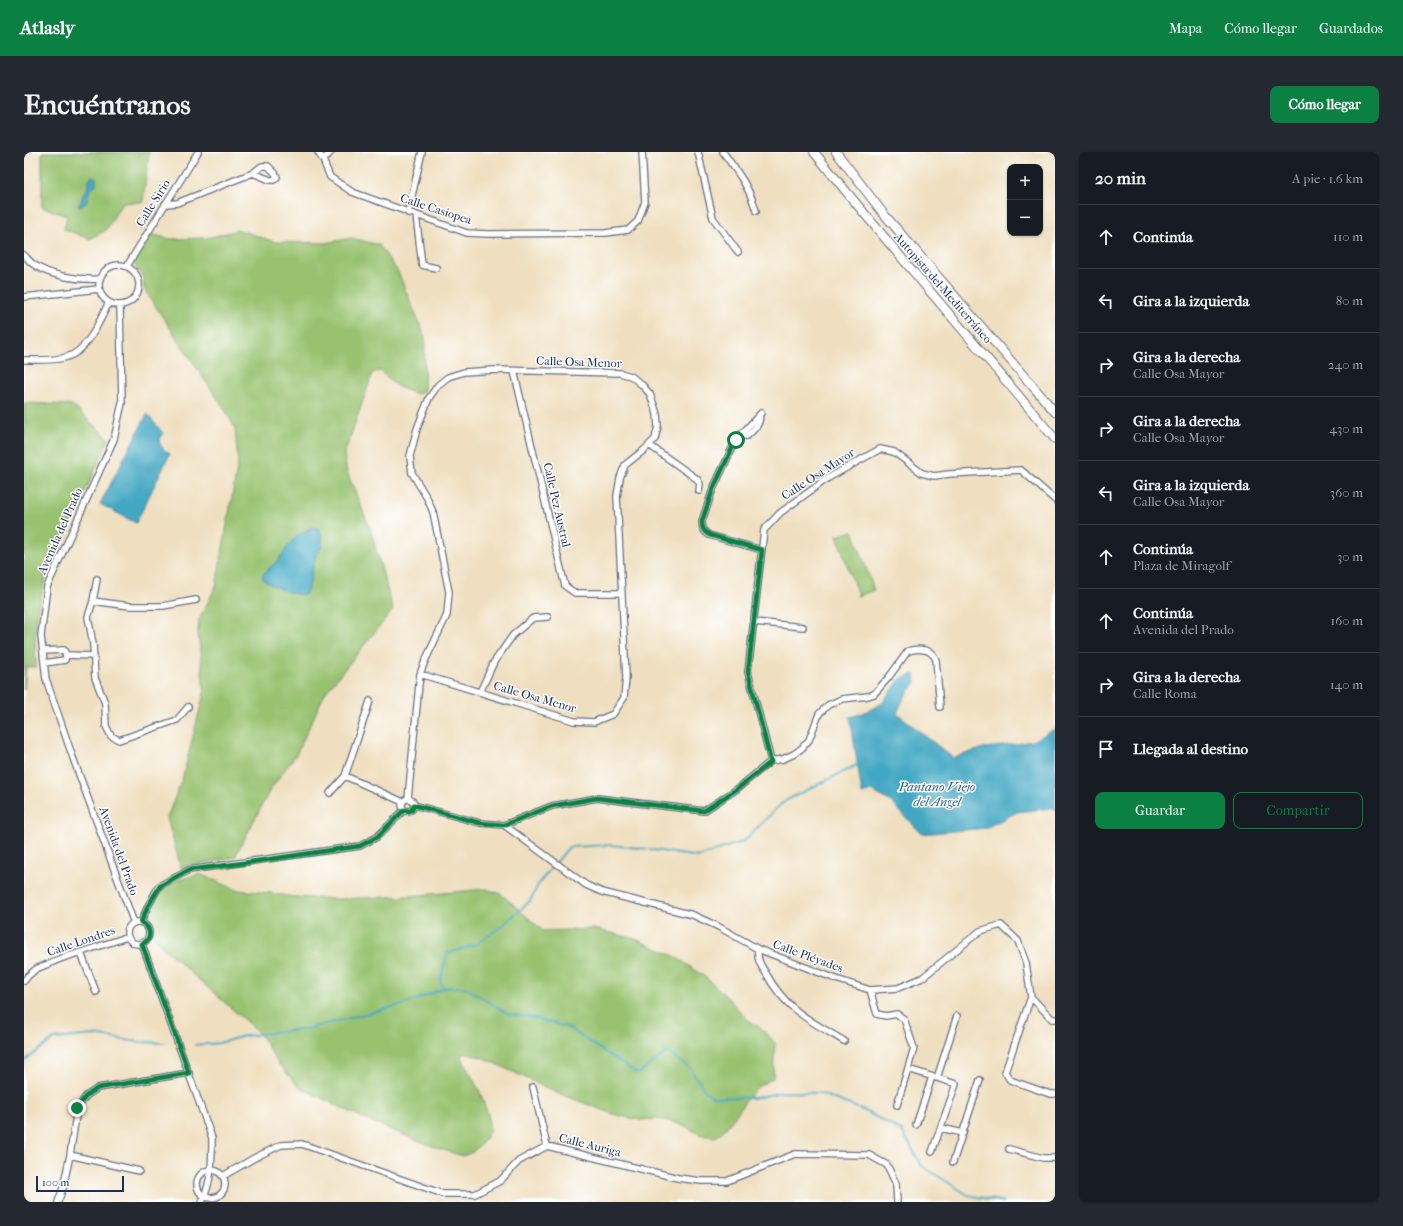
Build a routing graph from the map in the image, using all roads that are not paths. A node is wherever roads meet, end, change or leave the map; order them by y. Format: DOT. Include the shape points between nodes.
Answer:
graph roads {
  1 [pos="198,152"];
  2 [pos="318,152"];
  3 [pos="331,152"];
  4 [pos="422,152"];
  5 [pos="642,152"];
  6 [pos="698,152"];
  7 [pos="723,152"];
  8 [pos="814,152"];
  9 [pos="836,152"];
  10 [pos="323,160"];
  11 [pos="253,172"];
  12 [pos="165,204"];
  13 [pos="756,211"];
  14 [pos="408,212"];
  15 [pos="416,215"];
  16 [pos="738,252"];
  17 [pos="24,255"];
  18 [pos="127,266"];
  19 [pos="436,268"];
  20 [pos="100,279"];
  21 [pos="99,289"];
  22 [pos="24,297"];
  23 [pos="109,302"];
  24 [pos="120,305"];
  25 [pos="24,360"];
  26 [pos="514,371"];
  27 [pos="1055,412"];
  28 [pos="760,414"];
  29 [pos="1055,438"];
  30 [pos="649,445"];
  31 [pos="699,490"];
  32 [pos="1055,500"];
  33 [pos="762,550"];
  34 [pos="97,579"];
  35 [pos="622,593"];
  36 [pos="196,600"];
  37 [pos="93,602"];
  38 [pos="548,617"];
  39 [pos="754,622"];
  40 [pos="803,627"];
  41 [pos="43,651"];
  42 [pos="66,655"];
  43 [pos="94,656"];
  44 [pos="44,663"];
  45 [pos="420,674"];
  46 [pos="480,692"];
  47 [pos="370,701"];
  48 [pos="940,706"];
  49 [pos="188,707"];
  50 [pos="771,762"];
  51 [pos="345,776"];
  52 [pos="330,793"];
  53 [pos="408,799"];
  54 [pos="403,802"];
  55 [pos="414,805"];
  56 [pos="404,810"];
  57 [pos="504,825"];
  58 [pos="141,922"];
  59 [pos="134,923"];
  60 [pos="127,937"];
  61 [pos="142,944"];
  62 [pos="758,949"];
  63 [pos="81,953"];
  64 [pos="24,981"];
  65 [pos="870,990"];
  66 [pos="96,992"];
  67 [pos="1031,997"];
  68 [pos="957,1016"];
  69 [pos="1055,1019"];
  70 [pos="844,1041"];
  71 [pos="908,1069"];
  72 [pos="189,1073"];
  73 [pos="935,1077"];
  74 [pos="980,1080"];
  75 [pos="533,1087"];
  76 [pos="1055,1094"];
  77 [pos="897,1105"];
  78 [pos="916,1125"];
  79 [pos="940,1128"];
  80 [pos="963,1133"];
  81 [pos="547,1146"];
  82 [pos="1009,1149"];
  83 [pos="932,1152"];
  84 [pos="70,1155"];
  85 [pos="1055,1158"];
  86 [pos="953,1162"];
  87 [pos="212,1170"];
  88 [pos="139,1171"];
  89 [pos="223,1176"];
  90 [pos="203,1199"];
  91 [pos="217,1200"];
  92 [pos="58,1202"];
  93 [pos="897,1202"];
  1 -- 12 [label="street, Calle Sirio"];
  2 -- 10 [label="street, Calle Casiopea"];
  3 -- 10 [label="street"];
  4 -- 14 [label="street"];
  5 -- 15 [label="street, Calle Casiopea" via="645,202 638,222 628,230 605,233 467,233"];
  6 -- 16 [label="street" via="713,218"];
  7 -- 13 [label="street" via="752,196"];
  8 -- 29 [label="highway, Autopista del Mediterráneo" via="870,222"];
  9 -- 27 [label="highway, Autopista del Mediterráneo" via="883,212"];
  10 -- 14 [label="street, Calle Casiopea" via="330,177 352,192"];
  11 -- 12 [label="street" via="177,203"];
  12 -- 18 [label="street, Calle Sirio"];
  14 -- 15 [label="street, Calle Casiopea"];
  15 -- 19 [label="street" via="422,265"];
  17 -- 20 [label="street" via="33,264 57,275"];
  18 -- 20 [label="street" via="114,265 108,268"];
  18 -- 24 [label="street" via="138,277 138,292 128,303"];
  20 -- 21 [label="street"];
  21 -- 22 [label="street"];
  21 -- 23 [label="street"];
  23 -- 24 [label="street"];
  23 -- 25 [label="street" via="93,332 75,354 54,359"];
  24 -- 41 [label="street, Avenida del Prado" via="122,403 114,439 48,587 40,636"];
  26 -- 30 [label="street, Calle Osa Menor" via="620,373 631,376 650,394 657,414 655,439"];
  26 -- 35 [label="street, Calle Pez Austral" via="565,586 575,593"];
  26 -- 45 [label="street, Calle Osa Menor" via="464,372 448,377 438,385 429,398 416,429 410,456 412,473 433,512 449,592 447,615"];
  28 -- 33 [label="street" via="738,436 713,489 702,526 710,535"];
  30 -- 31 [label="street" via="697,480 700,484"];
  30 -- 35 [label="street, Calle Osa Menor" via="625,465 620,478 617,496"];
  32 -- 33 [label="street, Calle Osa Mayor" via="1021,470 934,476 922,473 894,452 880,449 828,478 780,512 764,530"];
  33 -- 39 [label="street, Calle Osa Mayor"];
  34 -- 37 [label="street"];
  35 -- 46 [label="street, Calle Osa Menor" via="626,677 624,698 613,714 594,722 574,721"];
  36 -- 37 [label="street" via="163,606"];
  37 -- 43 [label="street" via="88,617"];
  38 -- 46 [label="street" via="533,618 513,635 494,662"];
  39 -- 40 [label="street"];
  39 -- 50 [label="street, Calle Osa Mayor" via="748,672"];
  41 -- 42 [label="street" via="64,650"];
  41 -- 44 [label="street, Avenida del Prado"];
  42 -- 43 [label="street"];
  42 -- 44 [label="street" via="65,660"];
  43 -- 49 [label="street" via="95,678 105,703 106,726 111,736 118,740 177,720"];
  44 -- 59 [label="street, Avenida del Prado" via="46,678 73,758"];
  45 -- 46 [label="street, Calle Osa Menor"];
  45 -- 53 [label="street, Calle Osa Menor"];
  47 -- 51 [label="street"];
  48 -- 50 [label="street" via="934,655 922,649 908,651 874,694 842,699 828,705 819,714 809,740 802,748 783,759"];
  50 -- 57 [label="street" via="704,811 597,798 552,806"];
  51 -- 52 [label="street"];
  51 -- 54 [label="street"];
  53 -- 54 [label="street"];
  53 -- 55 [label="street" via="413,801"];
  54 -- 56 [label="street"];
  55 -- 56 [label="street" via="412,810"];
  55 -- 57 [label="street" via="480,823"];
  56 -- 58 [label="street" via="377,837 360,846 189,870 160,886"];
  57 -- 62 [label="street, Calle Pléyades" via="586,885 602,892 694,915"];
  58 -- 59 [label="street"];
  58 -- 61 [label="street" via="149,928 150,933 149,938"];
  59 -- 60 [label="street" via="129,926"];
  60 -- 61 [label="street" via="133,944"];
  60 -- 63 [label="street, Calle Londres"];
  61 -- 72 [label="street"];
  62 -- 65 [label="street, Calle Pléyades"];
  62 -- 70 [label="street" via="757,958 782,998 800,1015"];
  63 -- 64 [label="street, Calle Londres" via="36,969"];
  63 -- 66 [label="street"];
  65 -- 67 [label="street, Calle Pléyades" via="898,988 922,978 980,930 1001,926 1018,941 1026,963"];
  65 -- 71 [label="street" via="877,1014 897,1014 904,1019 914,1048"];
  67 -- 69 [label="street" via="1052,1019"];
  67 -- 76 [label="street" via="1005,1072 1010,1080"];
  68 -- 73 [label="street"];
  71 -- 73 [label="street"];
  71 -- 77 [label="street"];
  72 -- 84 [label="street" via="98,1088 86,1096 77,1108"];
  72 -- 87 [label="street" via="212,1138"];
  73 -- 78 [label="street"];
  73 -- 79 [label="street" via="956,1084"];
  74 -- 80 [label="street"];
  75 -- 81 [label="street"];
  79 -- 80 [label="street"];
  79 -- 83 [label="street"];
  80 -- 86 [label="street"];
  81 -- 89 [label="street, Calle Auriga" via="518,1161 500,1180 474,1194 443,1194 302,1144 280,1146"];
  81 -- 93 [label="street, Calle Auriga" via="701,1182 727,1181 796,1154 869,1156 887,1165 896,1184"];
  82 -- 85 [label="street" via="1043,1158"];
  84 -- 88 [label="street"];
  84 -- 92 [label="street"];
  87 -- 89 [label="street"];
  87 -- 90 [label="street"];
  87 -- 90 [label="street" via="203,1173 198,1181 198,1190"];
  89 -- 91 [label="street" via="225,1188"];
  90 -- 91 [label="street"];
}
